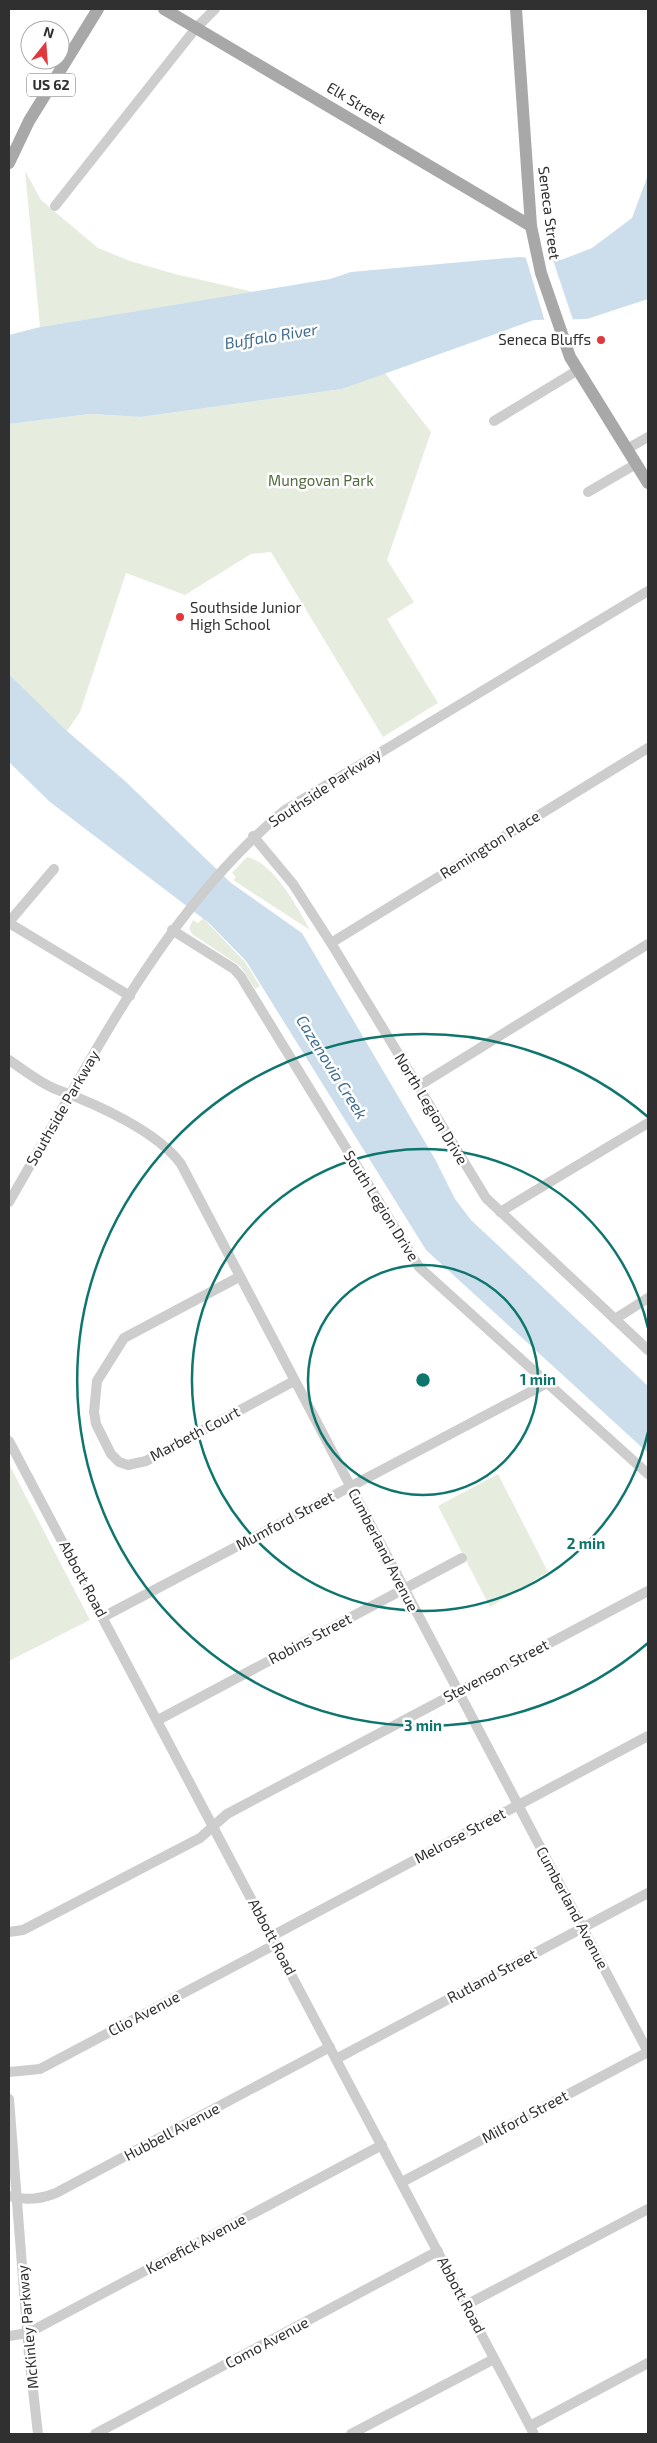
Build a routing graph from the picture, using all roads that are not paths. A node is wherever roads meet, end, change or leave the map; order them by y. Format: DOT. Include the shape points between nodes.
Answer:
graph roads {
  1 [pos="98,9"];
  2 [pos="164,9"];
  3 [pos="215,9"];
  4 [pos="516,9"];
  5 [pos="196,28"];
  6 [pos="9,163"];
  7 [pos="55,206"];
  8 [pos="532,232"];
  9 [pos="578,370"];
  10 [pos="494,421"];
  11 [pos="648,437"];
  12 [pos="627,449"];
  13 [pos="636,464"];
  14 [pos="648,483"];
  15 [pos="588,492"];
  16 [pos="648,591"];
  17 [pos="648,748"];
  18 [pos="253,836"];
  19 [pos="54,869"];
  20 [pos="9,923"];
  21 [pos="172,930"];
  22 [pos="331,943"];
  23 [pos="648,944"];
  24 [pos="130,996"];
  25 [pos="9,1060"];
  26 [pos="418,1087"];
  27 [pos="71,1093"];
  28 [pos="648,1123"];
  29 [pos="9,1202"];
  30 [pos="500,1212"];
  31 [pos="239,1277"];
  32 [pos="648,1298"];
  33 [pos="614,1319"];
  34 [pos="648,1350"];
  35 [pos="294,1381"];
  36 [pos="547,1383"];
  37 [pos="9,1440"];
  38 [pos="648,1474"];
  39 [pos="350,1487"];
  40 [pos="462,1558"];
  41 [pos="402,1589"];
  42 [pos="648,1591"];
  43 [pos="103,1617"];
  44 [pos="457,1691"];
  45 [pos="158,1720"];
  46 [pos="648,1736"];
  47 [pos="517,1805"];
  48 [pos="214,1826"];
  49 [pos="648,1893"];
  50 [pos="583,1928"];
  51 [pos="9,1932"];
  52 [pos="274,1940"];
  53 [pos="330,2047"];
  54 [pos="648,2052"];
  55 [pos="336,2059"];
  56 [pos="9,2072"];
  57 [pos="9,2099"];
  58 [pos="382,2145"];
  59 [pos="402,2182"];
  60 [pos="12,2197"];
  61 [pos="648,2209"];
  62 [pos="438,2251"];
  63 [pos="466,2305"];
  64 [pos="28,2333"];
  65 [pos="9,2336"];
  66 [pos="494,2359"];
  67 [pos="648,2363"];
  68 [pos="532,2430"];
  69 [pos="38,2434"];
  70 [pos="95,2434"];
  71 [pos="351,2434"];
  1 -- 6 [label="main road, US 62" via="25,128"];
  2 -- 5 [label="main road, Elk Street"];
  3 -- 5 [label="street"];
  4 -- 8 [label="main road, Seneca Street"];
  5 -- 7 [label="street"];
  5 -- 8 [label="main road, Elk Street"];
  8 -- 9 [label="main road, Seneca Street" via="548,296"];
  9 -- 10 [label="street"];
  9 -- 12 [label="main road, Seneca Street"];
  11 -- 12 [label="street"];
  12 -- 13 [label="main road, Seneca Street"];
  13 -- 14 [label="main road, Seneca Street"];
  13 -- 15 [label="street"];
  16 -- 18 [label="street, Southside Parkway" via="285,810"];
  17 -- 22 [label="street, Remington Place"];
  18 -- 21 [label="street, Southside Parkway"];
  18 -- 22 [label="street, North Legion Drive" via="293,884"];
  19 -- 20 [label="street"];
  20 -- 24 [label="street"];
  21 -- 24 [label="street, Southside Parkway"];
  21 -- 36 [label="street, South Legion Drive" via="234,969 241,978 419,1267"];
  22 -- 26 [label="street, North Legion Drive"];
  23 -- 26 [label="street"];
  24 -- 27 [label="street, Southside Parkway"];
  25 -- 27 [label="street, Cumberland Avenue" via="57,1090"];
  26 -- 30 [label="street, North Legion Drive" via="486,1198"];
  27 -- 29 [label="street, Southside Parkway"];
  27 -- 31 [label="street, Cumberland Avenue" via="130,1124 174,1154"];
  28 -- 30 [label="street"];
  30 -- 33 [label="street, North Legion Drive"];
  31 -- 35 [label="street, Cumberland Avenue"];
  31 -- 35 [label="street, Marbeth Court" via="124,1338 97,1381 93,1400 96,1424 111,1454 128,1465 146,1460"];
  32 -- 33 [label="street"];
  33 -- 34 [label="street, North Legion Drive"];
  35 -- 39 [label="street, Cumberland Avenue"];
  36 -- 38 [label="street, South Legion Drive"];
  36 -- 39 [label="street, Mumford Street"];
  37 -- 43 [label="street, Abbott Road"];
  39 -- 41 [label="street, Cumberland Avenue"];
  39 -- 43 [label="street, Mumford Street"];
  40 -- 41 [label="street, Robins Street"];
  41 -- 44 [label="street, Cumberland Avenue"];
  41 -- 45 [label="street, Robins Street"];
  42 -- 44 [label="street, Stevenson Street"];
  43 -- 45 [label="street, Abbott Road"];
  44 -- 47 [label="street, Cumberland Avenue"];
  44 -- 48 [label="street, Stevenson Street" via="227,1814"];
  45 -- 48 [label="street, Abbott Road"];
  46 -- 47 [label="street, Melrose Street"];
  47 -- 50 [label="street, Cumberland Avenue"];
  47 -- 52 [label="street, Melrose Street"];
  48 -- 51 [label="street, Stevenson Street" via="200,1838 23,1930"];
  48 -- 52 [label="street, Abbott Road"];
  49 -- 50 [label="street, Rutland Street"];
  50 -- 54 [label="street, Cumberland Avenue"];
  50 -- 55 [label="street, Rutland Street"];
  52 -- 53 [label="street, Abbott Road"];
  52 -- 56 [label="street, Clio Avenue" via="40,2069"];
  53 -- 55 [label="street, Abbott Road"];
  53 -- 60 [label="street, Hubbell Avenue" via="56,2193 39,2199"];
  54 -- 59 [label="street, Milford Street"];
  55 -- 58 [label="street, Abbott Road"];
  57 -- 60 [label="street, McKinley Parkway"];
  58 -- 59 [label="street, Abbott Road"];
  58 -- 64 [label="street, Kenefick Avenue"];
  59 -- 62 [label="street, Abbott Road"];
  60 -- 64 [label="street, McKinley Parkway"];
  61 -- 63 [label="street"];
  62 -- 63 [label="street, Abbott Road"];
  62 -- 70 [label="street, Como Avenue"];
  63 -- 66 [label="street, Abbott Road"];
  64 -- 65 [label="street, Kenefick Avenue"];
  64 -- 69 [label="street, McKinley Parkway"];
  66 -- 68 [label="street, Abbott Road"];
  66 -- 71 [label="street"];
  67 -- 68 [label="street"];
}
